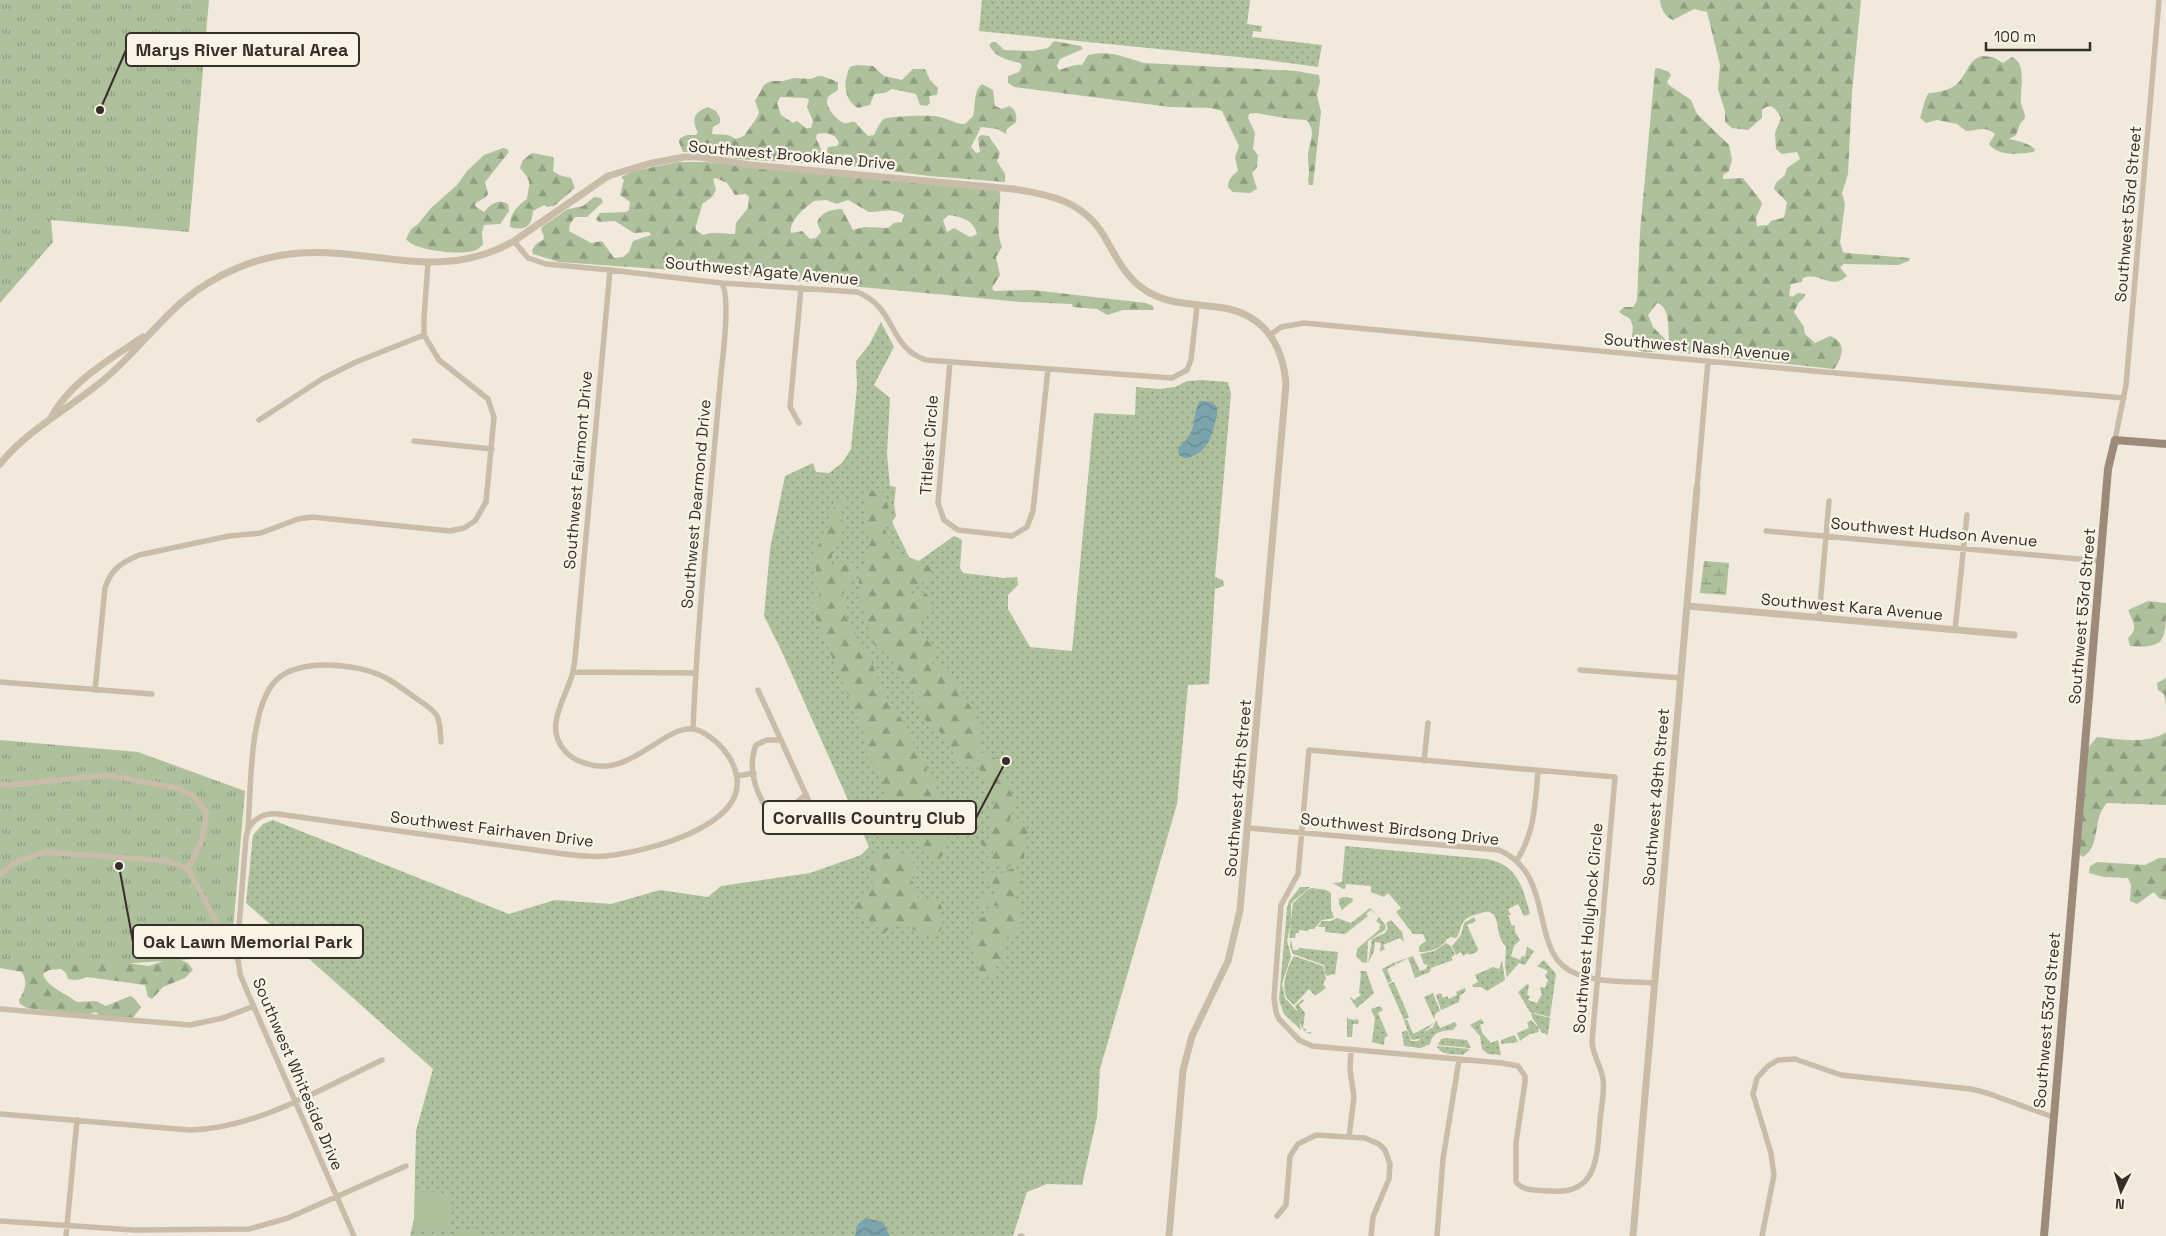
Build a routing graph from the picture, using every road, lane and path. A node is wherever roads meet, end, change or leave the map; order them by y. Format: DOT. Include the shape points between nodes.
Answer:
graph roads {
  1 [pos="2159,0"];
  2 [pos="514,242"];
  3 [pos="428,263"];
  4 [pos="610,270"];
  5 [pos="721,283"];
  6 [pos="801,288"];
  7 [pos="1197,306"];
  8 [pos="156,328"];
  9 [pos="424,334"];
  10 [pos="1270,335"];
  11 [pos="1708,361"];
  12 [pos="950,362"];
  13 [pos="1048,369"];
  14 [pos="2124,398"];
  15 [pos="52,417"];
  16 [pos="259,420"];
  17 [pos="799,423"];
  18 [pos="2115,440"];
  19 [pos="414,441"];
  20 [pos="2166,444"];
  21 [pos="492,449"];
  22 [pos="0,464"];
  23 [pos="1697,488"];
  24 [pos="1829,501"];
  25 [pos="1967,514"];
  26 [pos="1766,531"];
  27 [pos="1826,537"];
  28 [pos="1963,549"];
  29 [pos="2101,560"];
  30 [pos="1687,606"];
  31 [pos="1819,618"];
  32 [pos="1955,630"];
  33 [pos="2014,635"];
  34 [pos="1580,670"];
  35 [pos="573,672"];
  36 [pos="696,673"];
  37 [pos="1681,678"];
  38 [pos="0,682"];
  39 [pos="94,690"];
  40 [pos="758,690"];
  41 [pos="152,694"];
  42 [pos="1428,723"];
  43 [pos="693,729"];
  44 [pos="781,740"];
  45 [pos="441,742"];
  46 [pos="1424,761"];
  47 [pos="1538,771"];
  48 [pos="754,773"];
  49 [pos="737,776"];
  50 [pos="0,784"];
  51 [pos="806,794"];
  52 [pos="1248,828"];
  53 [pos="248,829"];
  54 [pos="823,832"];
  55 [pos="1302,833"];
  56 [pos="1518,860"];
  57 [pos="188,869"];
  58 [pos="0,876"];
  59 [pos="238,960"];
  60 [pos="1598,978"];
  61 [pos="1654,983"];
  62 [pos="254,1006"];
  63 [pos="0,1009"];
  64 [pos="1351,1050"];
  65 [pos="382,1060"];
  66 [pos="1459,1060"];
  67 [pos="295,1102"];
  68 [pos="0,1114"];
  69 [pos="2053,1117"];
  70 [pos="77,1120"];
  71 [pos="1349,1137"];
  72 [pos="406,1166"];
  73 [pos="336,1197"];
  74 [pos="1277,1216"];
  75 [pos="0,1221"];
  76 [pos="67,1226"];
  77 [pos="66,1236"];
  78 [pos="354,1236"];
  79 [pos="1169,1236"];
  80 [pos="1371,1236"];
  81 [pos="1437,1236"];
  82 [pos="1633,1236"];
  83 [pos="1762,1236"];
  84 [pos="2044,1236"];
  1 -- 14 [label="street, Southwest 53rd Street"];
  2 -- 3 [label="street, Southwest Brooklane Drive" via="475,258"];
  2 -- 4 [label="street, Southwest Agate Avenue" via="528,258 539,263"];
  2 -- 7 [label="street, Southwest Brooklane Drive" via="608,176 648,164 701,157 750,165 1051,195 1076,206 1094,222 1122,268 1145,290 1175,303"];
  3 -- 8 [label="street, Southwest Brooklane Drive" via="318,252 269,258 249,263 213,280 182,302"];
  3 -- 9 [label="street"];
  4 -- 5 [label="street, Southwest Agate Avenue"];
  4 -- 35 [label="street, Southwest Fairmont Drive"];
  5 -- 6 [label="street, Southwest Agate Avenue"];
  5 -- 36 [label="street, Southwest Dearmond Drive" via="726,290 725,333 708,502"];
  6 -- 12 [label="street, Southwest Agate Avenue" via="857,292 869,296 886,316 904,347 914,356"];
  6 -- 17 [label="street" via="790,408"];
  7 -- 10 [label="street, Southwest Brooklane Drive" via="1240,312"];
  7 -- 13 [label="street, Southwest Agate Avenue" via="1191,360 1187,370 1172,378"];
  8 -- 15 [label="street, Southwest Brooklane Drive" via="108,376"];
  8 -- 15 [label="street, Southwest Brooklane Drive" via="76,386"];
  9 -- 16 [label="street" via="322,379"];
  9 -- 21 [label="street" via="439,360 488,399 494,417"];
  10 -- 11 [label="street, Southwest Nash Avenue" via="1282,327 1304,324"];
  10 -- 52 [label="street, Southwest 45th Street" via="1283,360 1286,390"];
  11 -- 14 [label="street, Southwest Nash Avenue"];
  11 -- 23 [label="street, Southwest 49th Street"];
  12 -- 13 [label="street, Southwest Agate Avenue"];
  12 -- 13 [label="street, Titleist Circle" via="938,503 944,520 958,530 1012,536 1027,527 1033,511"];
  14 -- 18 [label="street, Southwest 53rd Street"];
  15 -- 22 [label="street, Southwest Brooklane Drive" via="18,444"];
  18 -- 20 [label="main road"];
  18 -- 29 [label="main road, Southwest 53rd Street" via="2108,469"];
  19 -- 21 [label="street"];
  21 -- 39 [label="street" via="486,502 475,521 464,528 450,531 312,517 261,533 228,536 125,561 109,575 105,588"];
  23 -- 30 [label="street, Southwest 49th Street"];
  24 -- 27 [label="street"];
  25 -- 28 [label="street"];
  26 -- 27 [label="street, Southwest Hudson Avenue"];
  27 -- 28 [label="street, Southwest Hudson Avenue"];
  27 -- 31 [label="street"];
  28 -- 29 [label="street, Southwest Hudson Avenue"];
  28 -- 32 [label="street"];
  29 -- 69 [label="main road, Southwest 53rd Street"];
  30 -- 31 [label="street, Southwest Kara Avenue"];
  30 -- 37 [label="street, Southwest 49th Street"];
  31 -- 32 [label="street, Southwest Kara Avenue"];
  32 -- 33 [label="street, Southwest Kara Avenue"];
  34 -- 37 [label="street"];
  35 -- 36 [label="street"];
  35 -- 43 [label="street" via="556,714 555,726 560,745 582,763 600,767 617,765 631,760 664,738"];
  36 -- 43 [label="street, Southwest Dearmond Drive"];
  37 -- 61 [label="street, Southwest 49th Street"];
  38 -- 39 [label="street"];
  39 -- 41 [label="street"];
  40 -- 44 [label="street"];
  42 -- 46 [label="street"];
  43 -- 49 [label="street" via="719,745 731,760"];
  44 -- 48 [label="street" via="767,740 756,745 751,758"];
  44 -- 51 [label="street"];
  45 -- 53 [label="street, Southwest Whiteside Drive" via="440,724 433,711 386,678 365,670 328,666 309,666 291,671 273,684 258,718"];
  46 -- 47 [label="street, Southwest Hollyhock Circle"];
  46 -- 55 [label="street, Southwest Hollyhock Circle" via="1309,750"];
  47 -- 56 [label="street" via="1532,830"];
  47 -- 60 [label="street, Southwest Hollyhock Circle" via="1615,777"];
  48 -- 49 [label="street"];
  48 -- 51 [label="street" via="757,792 766,806 781,811 795,805"];
  49 -- 53 [label="street, Southwest Fairhaven Drive" via="733,800 722,814 710,822 666,844 604,856 564,854 278,814 262,815"];
  50 -- 57 [label="street" via="107,775 177,788 193,796 206,813 202,840"];
  51 -- 54 [label="street"];
  52 -- 55 [label="street, Southwest Birdsong Drive"];
  52 -- 79 [label="street, Southwest 45th Street" via="1236,934 1228,960 1192,1036 1182,1072"];
  53 -- 59 [label="street, Southwest Whiteside Drive"];
  55 -- 56 [label="street, Southwest Birdsong Drive" via="1488,848"];
  55 -- 64 [label="street, Southwest Hollyhock Circle" via="1298,874 1282,905 1274,1005 1279,1019 1305,1044"];
  56 -- 60 [label="street, Southwest Birdsong Drive" via="1532,881 1548,942 1556,957 1576,974"];
  57 -- 58 [label="street" via="168,861 45,852 14,863"];
  57 -- 59 [label="street"];
  59 -- 62 [label="street, Southwest Whiteside Drive" via="240,974"];
  60 -- 61 [label="street, Southwest Birdsong Drive"];
  60 -- 66 [label="street, Southwest Hollyhock Circle" via="1592,1042 1603,1085 1596,1162 1588,1178 1576,1188 1558,1192 1519,1186 1516,1143 1525,1082 1523,1070 1515,1064"];
  61 -- 82 [label="street, Southwest 49th Street"];
  62 -- 63 [label="street" via="224,1018 190,1025"];
  62 -- 67 [label="street, Southwest Whiteside Drive"];
  64 -- 66 [label="street, Southwest Hollyhock Circle"];
  64 -- 71 [label="street" via="1354,1097"];
  65 -- 67 [label="street"];
  66 -- 81 [label="street" via="1443,1159"];
  67 -- 70 [label="street" via="240,1123 201,1130"];
  67 -- 73 [label="street, Southwest Whiteside Drive"];
  68 -- 70 [label="street"];
  69 -- 83 [label="street" via="1971,1089 1841,1075 1795,1059 1778,1060 1756,1078 1753,1094 1771,1153 1774,1175"];
  69 -- 84 [label="main road, Southwest 53rd Street"];
  70 -- 76 [label="street"];
  71 -- 74 [label="street" via="1316,1135 1298,1144 1290,1156 1286,1205"];
  71 -- 80 [label="street" via="1365,1138 1379,1144 1390,1164 1389,1179 1373,1217"];
  72 -- 73 [label="street"];
  73 -- 76 [label="street" via="288,1218 249,1229 134,1230"];
  73 -- 78 [label="street, Southwest Whiteside Drive"];
  75 -- 76 [label="street"];
  76 -- 77 [label="street"];
}
